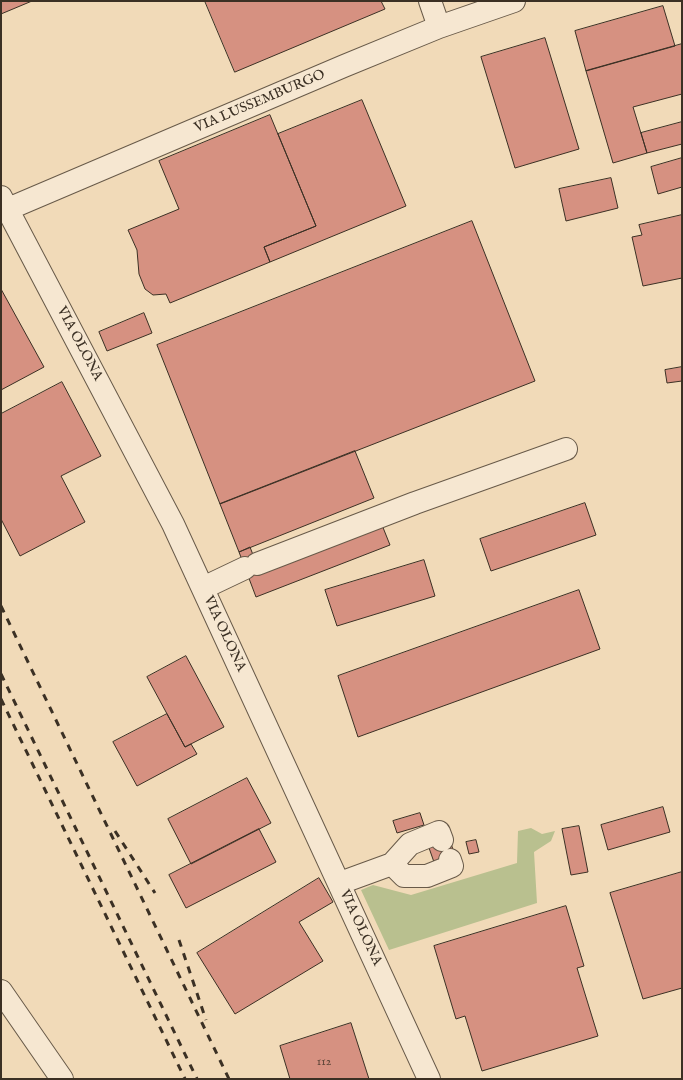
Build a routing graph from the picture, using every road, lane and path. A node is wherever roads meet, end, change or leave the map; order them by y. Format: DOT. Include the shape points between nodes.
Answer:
graph roads {
  1 [pos="430,1"];
  2 [pos="514,1"];
  3 [pos="439,27"];
  4 [pos="4,203"];
  5 [pos="566,449"];
  6 [pos="202,588"];
  7 [pos="392,864"];
  8 [pos="340,883"];
  9 [pos="1,990"];
  10 [pos="62,1079"];
  11 [pos="429,1079"];
  1 -- 3 [label="street"];
  2 -- 3 [label="street, VIA LUSSEMBURGO"];
  3 -- 4 [label="street, VIA LUSSEMBURGO"];
  4 -- 6 [label="street, VIA OLONA" via="173,524"];
  5 -- 6 [label="street" via="415,503 251,566"];
  6 -- 8 [label="street, VIA OLONA"];
  7 -- 7 [label="street" via="404,876 427,876 452,866 439,832 410,844"];
  7 -- 8 [label="street"];
  8 -- 11 [label="street, VIA OLONA"];
  9 -- 10 [label="street"];
}
